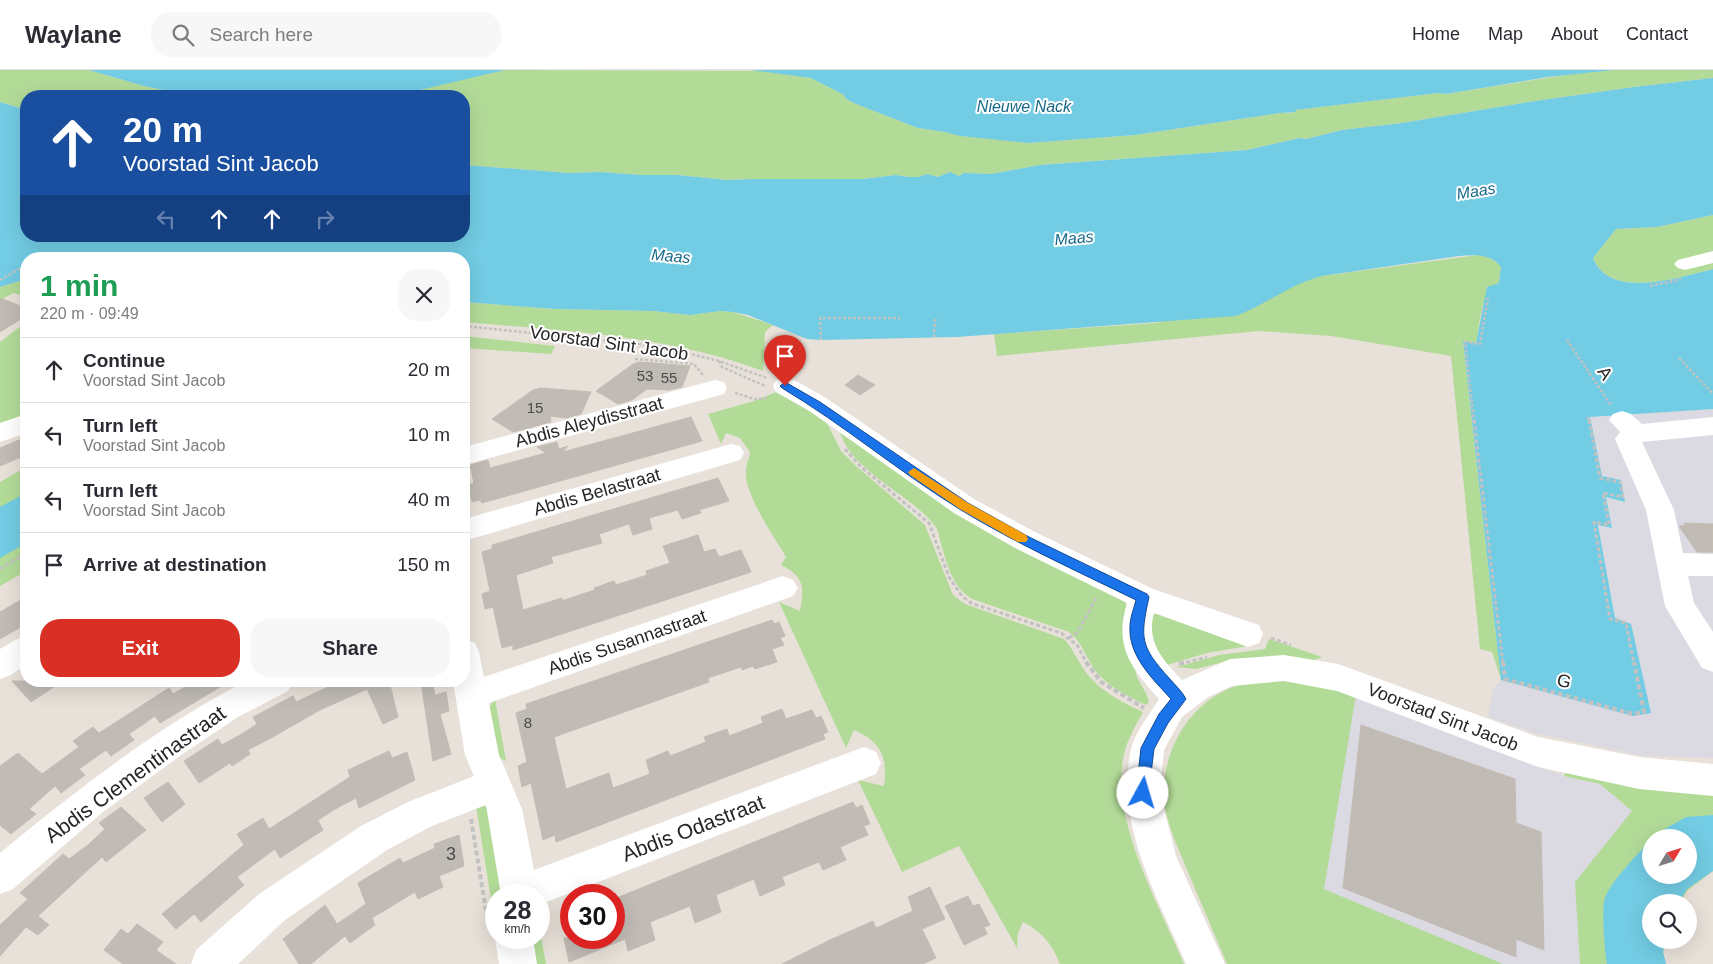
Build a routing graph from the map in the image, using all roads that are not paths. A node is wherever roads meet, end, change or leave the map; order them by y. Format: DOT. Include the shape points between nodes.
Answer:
graph roads {
  1 [pos="1713,257"];
  2 [pos="1685,264"];
  3 [pos="715,388"];
  4 [pos="780,392"];
  5 [pos="20,425"];
  6 [pos="1713,426"];
  7 [pos="0,433"];
  8 [pos="470,454"];
  9 [pos="731,454"];
  10 [pos="470,528"];
  11 [pos="1670,564"];
  12 [pos="1713,565"];
  13 [pos="783,588"];
  14 [pos="1143,597"];
  15 [pos="1248,634"];
  16 [pos="20,653"];
  17 [pos="1713,660"];
  18 [pos="0,666"];
  19 [pos="265,687"];
  20 [pos="470,687"];
  21 [pos="471,695"];
  22 [pos="1171,709"];
  23 [pos="864,763"];
  24 [pos="1713,780"];
  25 [pos="494,785"];
  26 [pos="0,876"];
  27 [pos="518,884"];
  28 [pos="546,884"];
  29 [pos="516,949"];
  30 [pos="210,964"];
  31 [pos="518,964"];
  32 [pos="1206,964"];
  1 -- 2 [label="street"];
  3 -- 8 [label="street, Abdis Aleydisstraat"];
  4 -- 14 [label="street" via="816,404 964,506 1025,540"];
  5 -- 7 [label="street"];
  6 -- 11 [label="street" via="1629,426 1628,439 1660,510"];
  9 -- 10 [label="street, Abdis Belastraat"];
  11 -- 12 [label="street"];
  11 -- 17 [label="street" via="1680,606"];
  13 -- 21 [label="street, Abdis Susannastraat"];
  14 -- 15 [label="street"];
  14 -- 22 [label="street" via="1136,626 1138,646"];
  16 -- 18 [label="street"];
  19 -- 26 [label="street, Abdis Clementinastraat" via="226,707 90,800"];
  20 -- 21 [label="street"];
  21 -- 25 [label="street" via="482,755"];
  22 -- 24 [label="street, Voorstad Sint Jacob" via="1197,687 1230,673 1284,668 1338,678 1538,752 1639,773"];
  22 -- 32 [label="street" via="1148,748 1143,793 1159,859"];
  23 -- 28 [label="street, Abdis Odastraat"];
  25 -- 27 [label="street" via="504,809"];
  25 -- 30 [label="street" via="420,814 374,838 272,907"];
  29 -- 31 [label="street"];
}
